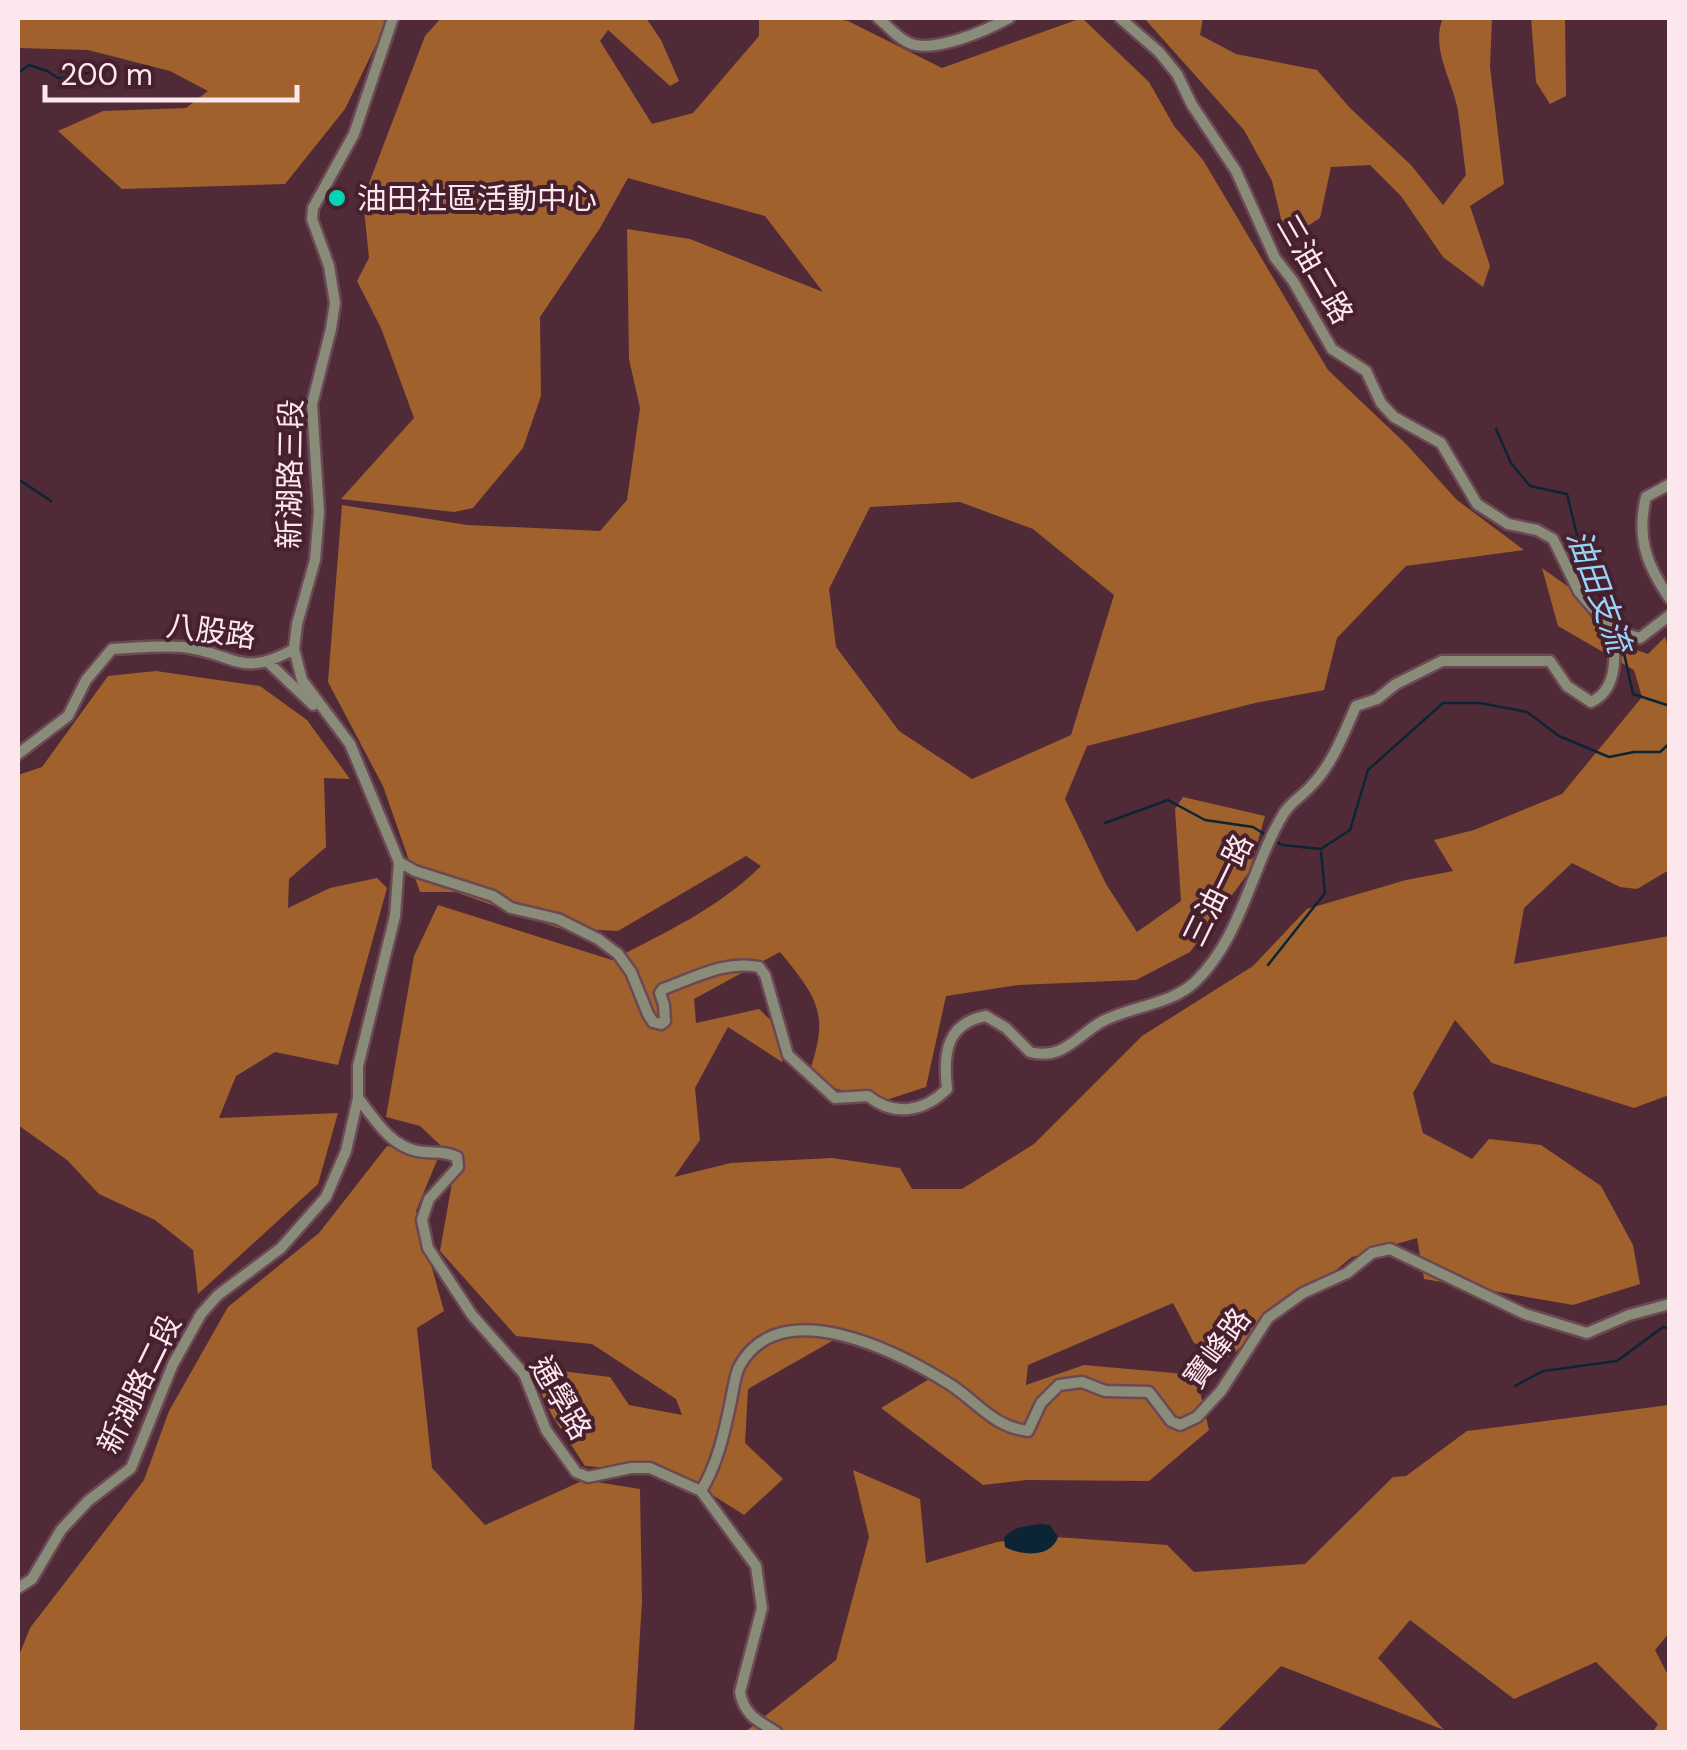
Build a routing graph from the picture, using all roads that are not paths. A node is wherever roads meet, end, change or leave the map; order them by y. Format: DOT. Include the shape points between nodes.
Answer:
graph roads {
  1 [pos="393,18"];
  2 [pos="878,18"];
  3 [pos="1009,18"];
  4 [pos="1120,18"];
  5 [pos="1670,484"];
  6 [pos="1670,599"];
  7 [pos="1670,615"];
  8 [pos="1614,630"];
  9 [pos="294,649"];
  10 [pos="269,664"];
  11 [pos="339,730"];
  12 [pos="18,754"];
  13 [pos="399,862"];
  14 [pos="358,1098"];
  15 [pos="1670,1304"];
  16 [pos="701,1491"];
  17 [pos="18,1588"];
  18 [pos="776,1732"];
  1 -- 9 [label="street, 新湖路三段" via="354,134 313,208 334,303 312,404 315,560"];
  2 -- 3 [label="street" via="906,42 922,46"];
  4 -- 8 [label="street, 三油二路" via="1176,74 1332,349 1366,371 1394,417 1441,443 1477,504 1508,524 1553,539 1579,592"];
  5 -- 6 [label="street" via="1646,497 1642,514 1647,563"];
  7 -- 8 [label="street" via="1640,638"];
  8 -- 13 [label="street, 三油一路" via="1609,685 1591,702 1567,686 1550,661 1519,658 1442,661 1356,706 1326,767 1286,810 1234,926 1192,985 1107,1018 1057,1054 1030,1052 1006,1028 979,1016 956,1028 946,1043 947,1088 908,1111 883,1108 868,1096 835,1098 792,1061 759,966 718,968 664,988 664,1022 653,1022 631,972 598,939"];
  9 -- 10 [label="street, 八股路"];
  9 -- 11 [label="street" via="302,680"];
  10 -- 11 [label="street, 八股路"];
  10 -- 12 [label="street, 八股路" via="235,664 184,647 112,649 68,716"];
  11 -- 13 [label="street"];
  13 -- 14 [label="street" via="395,916 360,1056"];
  14 -- 16 [label="street, 通學路" via="394,1142 456,1158 458,1167 428,1199 422,1220 428,1248 472,1315 524,1374 546,1430 576,1472 588,1478 650,1468"];
  14 -- 17 [label="street, 新湖路二段" via="326,1197 281,1248 201,1314 172,1364 131,1468 88,1500 32,1579"];
  15 -- 16 [label="street, 寶峰路" via="1587,1333 1526,1314 1390,1249 1372,1253 1268,1318 1197,1417 1180,1425 1148,1392 1104,1391 1082,1382 1059,1386 1041,1403 1028,1431 1000,1425 911,1362 853,1337 799,1329 757,1348 740,1367 712,1474"];
  16 -- 18 [label="street, 通學路" via="756,1566 762,1608 740,1692 749,1716"];
}
